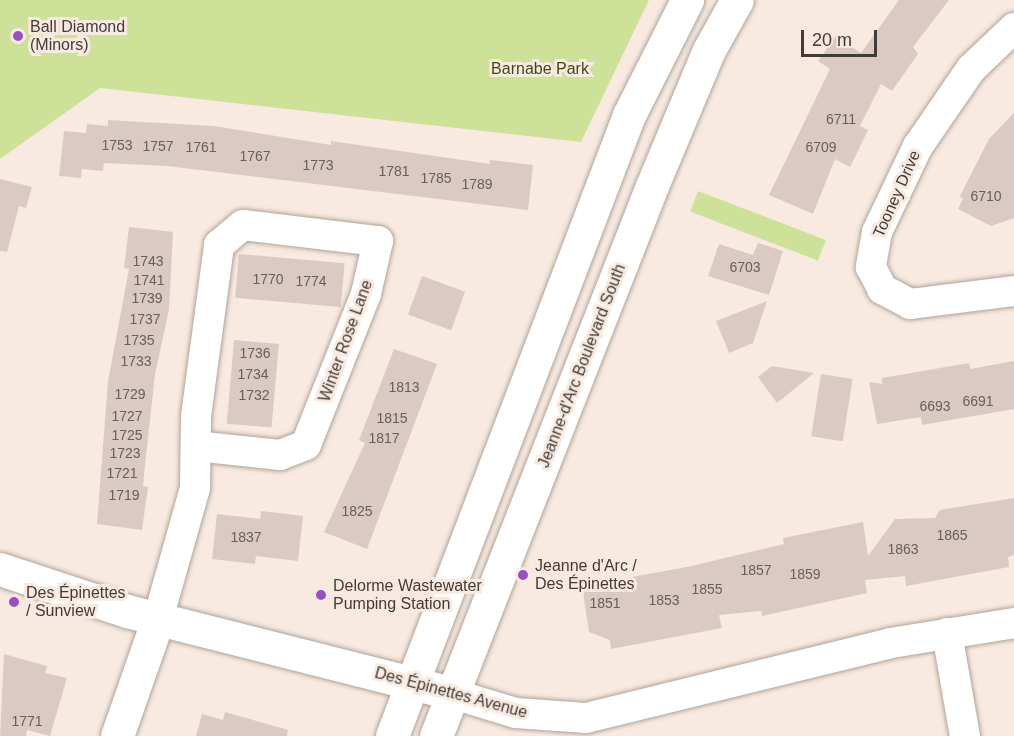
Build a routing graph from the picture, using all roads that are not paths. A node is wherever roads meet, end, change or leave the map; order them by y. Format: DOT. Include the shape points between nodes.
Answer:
graph roads {
  1 [pos="687,0"];
  2 [pos="737,0"];
  3 [pos="1014,28"];
  4 [pos="1014,291"];
  5 [pos="196,446"];
  6 [pos="0,569"];
  7 [pos="158,619"];
  8 [pos="1014,622"];
  9 [pos="947,633"];
  10 [pos="413,682"];
  11 [pos="453,694"];
  12 [pos="631,723"];
  13 [pos="117,736"];
  14 [pos="392,736"];
  15 [pos="436,736"];
  16 [pos="965,736"];
  1 -- 10 [label="main road" via="629,115"];
  2 -- 11 [label="main road, Jeanne-d'Arc Boulevard South" via="709,51 652,186"];
  3 -- 4 [label="street, Tooney Drive" via="971,69 918,146 877,232 871,267 886,293 910,304"];
  5 -- 5 [label="street, Winter Rose Lane" via="280,455 306,445 366,294 378,241 243,225 227,234 219,245 196,416"];
  5 -- 7 [label="street, Winter Rose Lane" via="195,488"];
  6 -- 7 [label="main road, Des Épinettes Avenue"];
  7 -- 10 [label="main road, Des Épinettes Avenue"];
  7 -- 13 [label="main road"];
  8 -- 9 [label="street, Des Épinettes Avenue"];
  9 -- 12 [label="street, Des Épinettes Avenue"];
  9 -- 16 [label="street"];
  10 -- 11 [label="main road, Des Épinettes Avenue"];
  10 -- 14 [label="main road"];
  11 -- 12 [label="street, Des Épinettes Avenue" via="544,717"];
  11 -- 15 [label="main road, Jeanne-d'Arc Boulevard South"];
}
